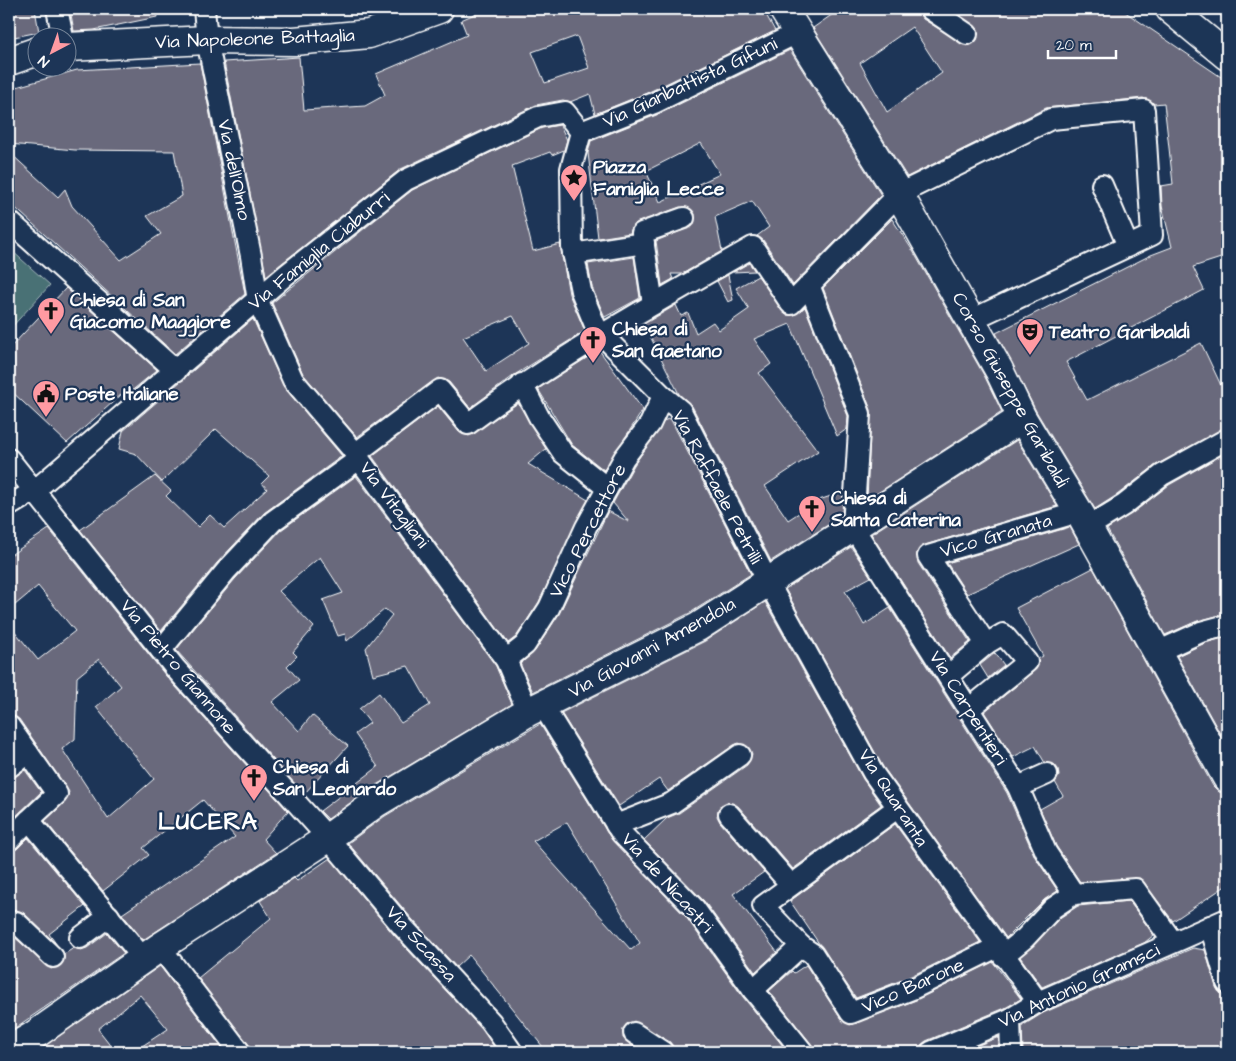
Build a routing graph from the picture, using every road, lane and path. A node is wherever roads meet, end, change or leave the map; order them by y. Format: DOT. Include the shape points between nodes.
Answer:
graph roads {
  1 [pos="57,9"];
  2 [pos="204,9"];
  3 [pos="439,9"];
  4 [pos="930,9"];
  5 [pos="1170,9"];
  6 [pos="794,17"];
  7 [pos="61,28"];
  8 [pos="966,34"];
  9 [pos="207,40"];
  10 [pos="78,46"];
  11 [pos="28,54"];
  12 [pos="1227,56"];
  13 [pos="9,61"];
  14 [pos="581,132"];
  15 [pos="1102,185"];
  16 [pos="899,194"];
  17 [pos="684,218"];
  18 [pos="11,229"];
  19 [pos="644,243"];
  20 [pos="1128,246"];
  21 [pos="573,254"];
  22 [pos="809,285"];
  23 [pos="258,301"];
  24 [pos="653,304"];
  25 [pos="971,320"];
  26 [pos="598,330"];
  27 [pos="176,371"];
  28 [pos="522,384"];
  29 [pos="662,396"];
  30 [pos="1022,418"];
  31 [pos="1227,439"];
  32 [pos="357,457"];
  33 [pos="9,459"];
  34 [pos="607,488"];
  35 [pos="34,491"];
  36 [pos="9,506"];
  37 [pos="1083,519"];
  38 [pos="853,527"];
  39 [pos="768,582"];
  40 [pos="1227,626"];
  41 [pos="986,644"];
  42 [pos="161,650"];
  43 [pos="1157,652"];
  44 [pos="506,660"];
  45 [pos="948,676"];
  46 [pos="536,709"];
  47 [pos="969,709"];
  48 [pos="9,726"];
  49 [pos="28,753"];
  50 [pos="740,755"];
  51 [pos="9,767"];
  52 [pos="1047,774"];
  53 [pos="1227,778"];
  54 [pos="1018,787"];
  55 [pos="897,808"];
  56 [pos="729,814"];
  57 [pos="29,820"];
  58 [pos="616,825"];
  59 [pos="328,838"];
  60 [pos="9,840"];
  61 [pos="791,886"];
  62 [pos="1074,894"];
  63 [pos="108,916"];
  64 [pos="1219,922"];
  65 [pos="9,923"];
  66 [pos="80,938"];
  67 [pos="1173,942"];
  68 [pos="801,946"];
  69 [pos="1000,951"];
  70 [pos="152,953"];
  71 [pos="53,957"];
  72 [pos="1227,983"];
  73 [pos="753,990"];
  74 [pos="1038,1002"];
  75 [pos="1010,1019"];
  76 [pos="634,1034"];
  77 [pos="12,1050"];
  78 [pos="240,1052"];
  79 [pos="512,1052"];
  80 [pos="663,1052"];
  81 [pos="803,1052"];
  82 [pos="931,1052"];
  83 [pos="1011,1052"];
  1 -- 7 [label="street"];
  2 -- 9 [label="street, Via dell'Olmo"];
  3 -- 9 [label="street, Via Napoleone Battaglia" via="369,34 294,41"];
  4 -- 8 [label="street"];
  5 -- 12 [label="street"];
  6 -- 14 [label="street, Via Gianbattista Gifuni" via="654,103"];
  6 -- 16 [label="street, Corso Giuseppe Garibaldi"];
  9 -- 10 [label="street, Via Napoleone Battaglia"];
  9 -- 23 [label="street, Via dell'Olmo"];
  11 -- 13 [label="street"];
  14 -- 21 [label="street" via="571,169"];
  14 -- 23 [label="street, Via Famiglia Ciaburri" via="565,112 538,117 406,180 287,274"];
  15 -- 20 [label="street"];
  16 -- 20 [label="street" via="1052,119 1144,110 1152,235"];
  16 -- 22 [label="street"];
  16 -- 25 [label="street, Corso Giuseppe Garibaldi"];
  17 -- 19 [label="street" via="642,233"];
  18 -- 27 [label="street"];
  19 -- 21 [label="street"];
  19 -- 24 [label="street"];
  20 -- 25 [label="street"];
  21 -- 26 [label="street" via="581,291"];
  22 -- 24 [label="street" via="790,304 753,247"];
  22 -- 38 [label="street" via="860,414"];
  23 -- 27 [label="street, Via Famiglia Ciaburri"];
  23 -- 32 [label="street, Via Vitagliani" via="293,380"];
  24 -- 26 [label="street"];
  25 -- 30 [label="street, Corso Giuseppe Garibaldi"];
  26 -- 28 [label="street"];
  26 -- 29 [label="street, Via Raffaele Petrilli"];
  27 -- 35 [label="street, Via Famiglia Ciaburri"];
  28 -- 32 [label="street" via="468,424 440,390"];
  28 -- 34 [label="street" via="563,453"];
  29 -- 34 [label="street, Vico Percettore" via="650,424 624,458"];
  29 -- 39 [label="street, Via Raffaele Petrilli" via="681,411"];
  30 -- 37 [label="street, Corso Giuseppe Garibaldi"];
  30 -- 38 [label="street, Via Giovanni Amendola"];
  31 -- 37 [label="street" via="1162,475 1124,504"];
  32 -- 42 [label="street" via="273,521 226,571"];
  32 -- 44 [label="street, Via Vitagliani"];
  33 -- 35 [label="street, Via Pietro Giannone"];
  34 -- 44 [label="street, Vico Percettore" via="549,608 525,645"];
  35 -- 36 [label="street, Via Famiglia Ciaburri"];
  35 -- 42 [label="street, Via Pietro Giannone"];
  37 -- 41 [label="street, Vico Granata" via="928,556"];
  37 -- 43 [label="street, Corso Giuseppe Garibaldi"];
  38 -- 39 [label="street, Via Giovanni Amendola"];
  38 -- 45 [label="street, Via Carpentieri"];
  39 -- 46 [label="street, Via Giovanni Amendola" via="698,627"];
  39 -- 55 [label="street, Via Quaranta" via="873,773"];
  40 -- 43 [label="street" via="1201,632"];
  41 -- 45 [label="street"];
  41 -- 47 [label="street" via="1003,634 1027,662"];
  42 -- 59 [label="street, Via Pietro Giannone"];
  43 -- 53 [label="street, Corso Giuseppe Garibaldi"];
  44 -- 46 [label="street, Via Vitagliani"];
  45 -- 47 [label="street, Via Carpentieri"];
  46 -- 58 [label="street, Via de Nicastri"];
  46 -- 59 [label="street, Via Giovanni Amendola" via="376,803"];
  47 -- 54 [label="street, Via Carpentieri"];
  48 -- 49 [label="street"];
  49 -- 51 [label="street"];
  49 -- 57 [label="street" via="57,794"];
  50 -- 58 [label="street" via="672,803"];
  52 -- 54 [label="street"];
  54 -- 62 [label="street, Via Carpentieri" via="1046,852"];
  55 -- 61 [label="street"];
  55 -- 69 [label="street, Via Quaranta"];
  56 -- 61 [label="street"];
  57 -- 60 [label="street"];
  57 -- 63 [label="street"];
  58 -- 73 [label="street, Via de Nicastri" via="695,909"];
  59 -- 70 [label="street, Via Giovanni Amendola"];
  59 -- 79 [label="street, Via Scassa" via="403,927 491,1022"];
  61 -- 68 [label="street" via="763,906"];
  62 -- 67 [label="street" via="1135,889"];
  62 -- 69 [label="street" via="1053,908 1026,938"];
  63 -- 66 [label="street"];
  63 -- 70 [label="street"];
  64 -- 67 [label="street, Via Antonio Gramsci"];
  64 -- 72 [label="street"];
  65 -- 71 [label="street" via="16,922"];
  67 -- 74 [label="street, Via Antonio Gramsci"];
  68 -- 69 [label="street, Vico Barone" via="813,954 851,1013"];
  68 -- 73 [label="street"];
  69 -- 74 [label="street, Via Quaranta"];
  70 -- 77 [label="street, Via Giovanni Amendola"];
  70 -- 78 [label="street"];
  73 -- 81 [label="street, Via de Nicastri"];
  74 -- 75 [label="street, Via Antonio Gramsci"];
  75 -- 82 [label="street, Via Antonio Gramsci"];
  75 -- 83 [label="street"];
  76 -- 80 [label="street"];
}
